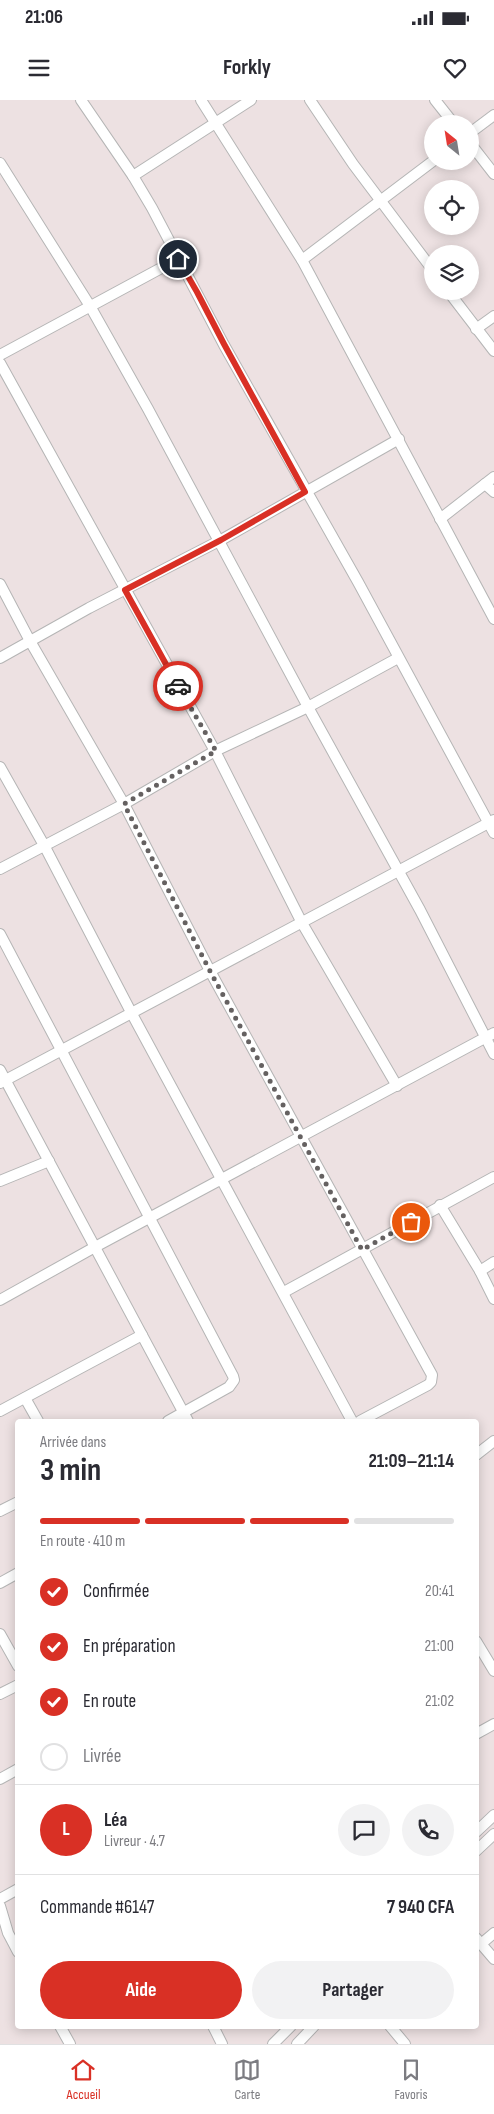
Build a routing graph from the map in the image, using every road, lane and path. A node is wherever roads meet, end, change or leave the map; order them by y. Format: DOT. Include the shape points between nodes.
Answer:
graph roads {
  1 [pos="81,100"];
  2 [pos="201,100"];
  3 [pos="251,100"];
  4 [pos="310,100"];
  5 [pos="435,100"];
  6 [pos="447,115"];
  7 [pos="494,115"];
  8 [pos="215,123"];
  9 [pos="479,126"];
  10 [pos="479,155"];
  11 [pos="0,163"];
  12 [pos="424,168"];
  13 [pos="494,174"];
  14 [pos="133,176"];
  15 [pos="380,201"];
  16 [pos="178,259"];
  17 [pos="424,259"];
  18 [pos="302,260"];
  19 [pos="455,300"];
  20 [pos="90,306"];
  21 [pos="494,316"];
  22 [pos="476,329"];
  23 [pos="494,350"];
  24 [pos="0,355"];
  25 [pos="0,363"];
  26 [pos="399,439"];
  27 [pos="494,477"];
  28 [pos="486,484"];
  29 [pos="305,492"];
  30 [pos="494,492"];
  31 [pos="440,519"];
  32 [pos="218,541"];
  33 [pos="0,584"];
  34 [pos="125,590"];
  35 [pos="494,619"];
  36 [pos="30,641"];
  37 [pos="0,658"];
  38 [pos="398,658"];
  39 [pos="308,707"];
  40 [pos="216,751"];
  41 [pos="0,767"];
  42 [pos="124,804"];
  43 [pos="492,825"];
  44 [pos="45,846"];
  45 [pos="0,869"];
  46 [pos="398,872"];
  47 [pos="302,923"];
  48 [pos="0,934"];
  49 [pos="210,971"];
  50 [pos="132,1014"];
  51 [pos="489,1036"];
  52 [pos="63,1051"];
  53 [pos="494,1054"];
  54 [pos="0,1070"];
  55 [pos="3,1082"];
  56 [pos="397,1086"];
  57 [pos="301,1138"];
  58 [pos="49,1161"];
  59 [pos="494,1177"];
  60 [pos="222,1178"];
  61 [pos="0,1181"];
  62 [pos="440,1205"];
  63 [pos="149,1218"];
  64 [pos="95,1247"];
  65 [pos="362,1250"];
  66 [pos="494,1262"];
  67 [pos="480,1271"];
  68 [pos="284,1292"];
  69 [pos="494,1299"];
  70 [pos="0,1300"];
  71 [pos="142,1335"];
  72 [pos="25,1398"];
  73 [pos="0,1411"];
  74 [pos="186,1417"];
  75 [pos="37,1419"];
  76 [pos="351,1419"];
  77 [pos="364,1419"];
  78 [pos="494,1441"];
  79 [pos="479,1453"];
  80 [pos="15,1504"];
  81 [pos="0,1511"];
  82 [pos="15,1575"];
  83 [pos="0,1583"];
  84 [pos="0,1634"];
  85 [pos="479,1646"];
  86 [pos="15,1661"];
  87 [pos="494,1671"];
  88 [pos="15,1686"];
  89 [pos="0,1694"];
  90 [pos="494,1724"];
  91 [pos="479,1732"];
  92 [pos="15,1771"];
  93 [pos="0,1779"];
  94 [pos="494,1814"];
  95 [pos="479,1829"];
  96 [pos="494,1834"];
  97 [pos="479,1848"];
  98 [pos="15,1892"];
  99 [pos="0,1899"];
  100 [pos="0,1906"];
  101 [pos="8,1933"];
  102 [pos="494,1933"];
  103 [pos="479,1941"];
  104 [pos="0,1942"];
  105 [pos="15,1946"];
  106 [pos="494,1959"];
  107 [pos="61,2029"];
  108 [pos="214,2029"];
  109 [pos="288,2029"];
  110 [pos="311,2029"];
  111 [pos="392,2029"];
  112 [pos="65,2042"];
  113 [pos="222,2044"];
  114 [pos="273,2044"];
  115 [pos="297,2044"];
  116 [pos="405,2044"];
  1 -- 14 [label="street"];
  2 -- 8 [label="street"];
  3 -- 8 [label="street"];
  4 -- 15 [label="street"];
  5 -- 6 [label="street"];
  7 -- 9 [label="street"];
  8 -- 14 [label="street"];
  8 -- 18 [label="street"];
  10 -- 13 [label="street"];
  11 -- 20 [label="street"];
  12 -- 15 [label="street"];
  14 -- 16 [label="street"];
  15 -- 17 [label="street"];
  15 -- 18 [label="street"];
  16 -- 20 [label="street"];
  16 -- 29 [label="street"];
  18 -- 26 [label="street"];
  19 -- 22 [label="street"];
  20 -- 24 [label="street"];
  20 -- 32 [label="street"];
  21 -- 22 [label="street"];
  22 -- 23 [label="street"];
  25 -- 34 [label="street"];
  26 -- 29 [label="street"];
  26 -- 31 [label="street"];
  27 -- 28 [label="street"];
  28 -- 30 [label="street"];
  28 -- 31 [label="street"];
  29 -- 32 [label="street"];
  29 -- 38 [label="street"];
  31 -- 35 [label="street"];
  32 -- 34 [label="street"];
  32 -- 39 [label="street"];
  33 -- 36 [label="street"];
  34 -- 36 [label="street"];
  34 -- 40 [label="street"];
  36 -- 37 [label="street"];
  36 -- 42 [label="street"];
  38 -- 39 [label="street"];
  38 -- 43 [label="street"];
  39 -- 40 [label="street"];
  39 -- 46 [label="street"];
  40 -- 42 [label="street"];
  40 -- 47 [label="street"];
  41 -- 44 [label="street"];
  42 -- 44 [label="street"];
  42 -- 49 [label="street"];
  43 -- 46 [label="street"];
  44 -- 45 [label="street"];
  44 -- 50 [label="street"];
  46 -- 47 [label="street"];
  46 -- 51 [label="street"];
  47 -- 49 [label="street"];
  47 -- 56 [label="street"];
  48 -- 52 [label="street"];
  49 -- 50 [label="street"];
  49 -- 57 [label="street"];
  50 -- 52 [label="street"];
  50 -- 60 [label="street"];
  51 -- 53 [label="street"];
  51 -- 56 [label="street"];
  52 -- 55 [label="street"];
  52 -- 63 [label="street"];
  54 -- 55 [label="street"];
  55 -- 58 [label="street"];
  56 -- 57 [label="street"];
  57 -- 60 [label="street"];
  57 -- 65 [label="street"];
  58 -- 61 [label="street"];
  58 -- 64 [label="street"];
  59 -- 62 [label="street"];
  60 -- 63 [label="street"];
  60 -- 68 [label="street"];
  62 -- 65 [label="street"];
  62 -- 67 [label="street"];
  63 -- 64 [label="street"];
  63 -- 74 [label="street" via="234,1380 229,1388"];
  64 -- 70 [label="street"];
  64 -- 71 [label="street"];
  65 -- 68 [label="street"];
  65 -- 77 [label="street" via="432,1378 428,1385"];
  66 -- 67 [label="street"];
  67 -- 69 [label="street"];
  68 -- 76 [label="street"];
  71 -- 72 [label="street"];
  71 -- 74 [label="street"];
  72 -- 73 [label="street"];
  72 -- 75 [label="street"];
  78 -- 79 [label="street"];
  80 -- 81 [label="street"];
  82 -- 83 [label="street"];
  84 -- 86 [label="street"];
  85 -- 87 [label="street"];
  88 -- 89 [label="street"];
  90 -- 91 [label="street"];
  92 -- 93 [label="street"];
  94 -- 95 [label="street"];
  96 -- 97 [label="street"];
  98 -- 99 [label="street"];
  100 -- 101 [label="street"];
  101 -- 104 [label="street"];
  101 -- 105 [label="street"];
  102 -- 103 [label="street"];
  103 -- 106 [label="street"];
  107 -- 112 [label="street"];
  108 -- 113 [label="street"];
  109 -- 114 [label="street"];
  110 -- 115 [label="street"];
  111 -- 116 [label="street"];
}
